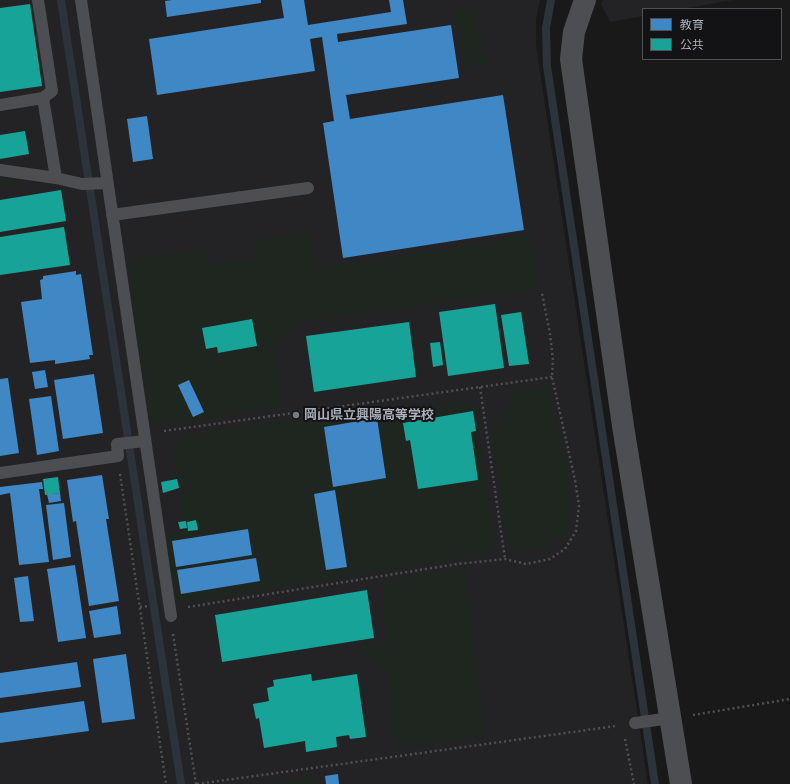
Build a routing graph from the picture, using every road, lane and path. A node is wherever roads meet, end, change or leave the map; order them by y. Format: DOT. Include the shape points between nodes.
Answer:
graph roads {
  1 [pos="38,0"];
  2 [pos="81,0"];
  3 [pos="585,0"];
  4 [pos="43,98"];
  5 [pos="0,105"];
  6 [pos="0,170"];
  7 [pos="56,178"];
  8 [pos="101,184"];
  9 [pos="308,188"];
  10 [pos="112,215"];
  11 [pos="542,293"];
  12 [pos="552,377"];
  13 [pos="480,386"];
  14 [pos="136,440"];
  15 [pos="117,455"];
  16 [pos="0,473"];
  17 [pos="505,559"];
  18 [pos="148,606"];
  19 [pos="140,607"];
  20 [pos="170,613"];
  21 [pos="790,699"];
  22 [pos="663,719"];
  23 [pos="635,723"];
  24 [pos="612,726"];
  25 [pos="618,731"];
  26 [pos="624,735"];
  27 [pos="166,784"];
  28 [pos="197,784"];
  29 [pos="634,784"];
  30 [pos="681,784"];
  1 -- 4 [label="lane" via="52,91"];
  2 -- 8 [label="lane"];
  3 -- 22 [label="street" via="574,32 571,59"];
  4 -- 5 [label="lane"];
  4 -- 7 [label="lane"];
  6 -- 7 [label="lane"];
  7 -- 8 [label="lane" via="82,184"];
  8 -- 10 [label="lane"];
  9 -- 10 [label="lane"];
  10 -- 14 [label="lane"];
  11 -- 12 [label="path" via="550,334"];
  12 -- 13 [label="path"];
  12 -- 17 [label="path" via="575,480 579,506 576,531 565,549 550,560 526,564"];
  13 -- 14 [label="path"];
  13 -- 17 [label="path"];
  14 -- 15 [label="lane" via="117,444"];
  14 -- 20 [label="lane"];
  15 -- 16 [label="lane"];
  15 -- 19 [label="path"];
  17 -- 20 [label="path" via="457,564"];
  18 -- 19 [label="path"];
  19 -- 27 [label="path"];
  20 -- 28 [label="path"];
  21 -- 22 [label="path"];
  22 -- 23 [label="lane"];
  22 -- 30 [label="street"];
  23 -- 24 [label="path"];
  24 -- 25 [label="path"];
  24 -- 28 [label="path"];
  26 -- 29 [label="path"];
}
